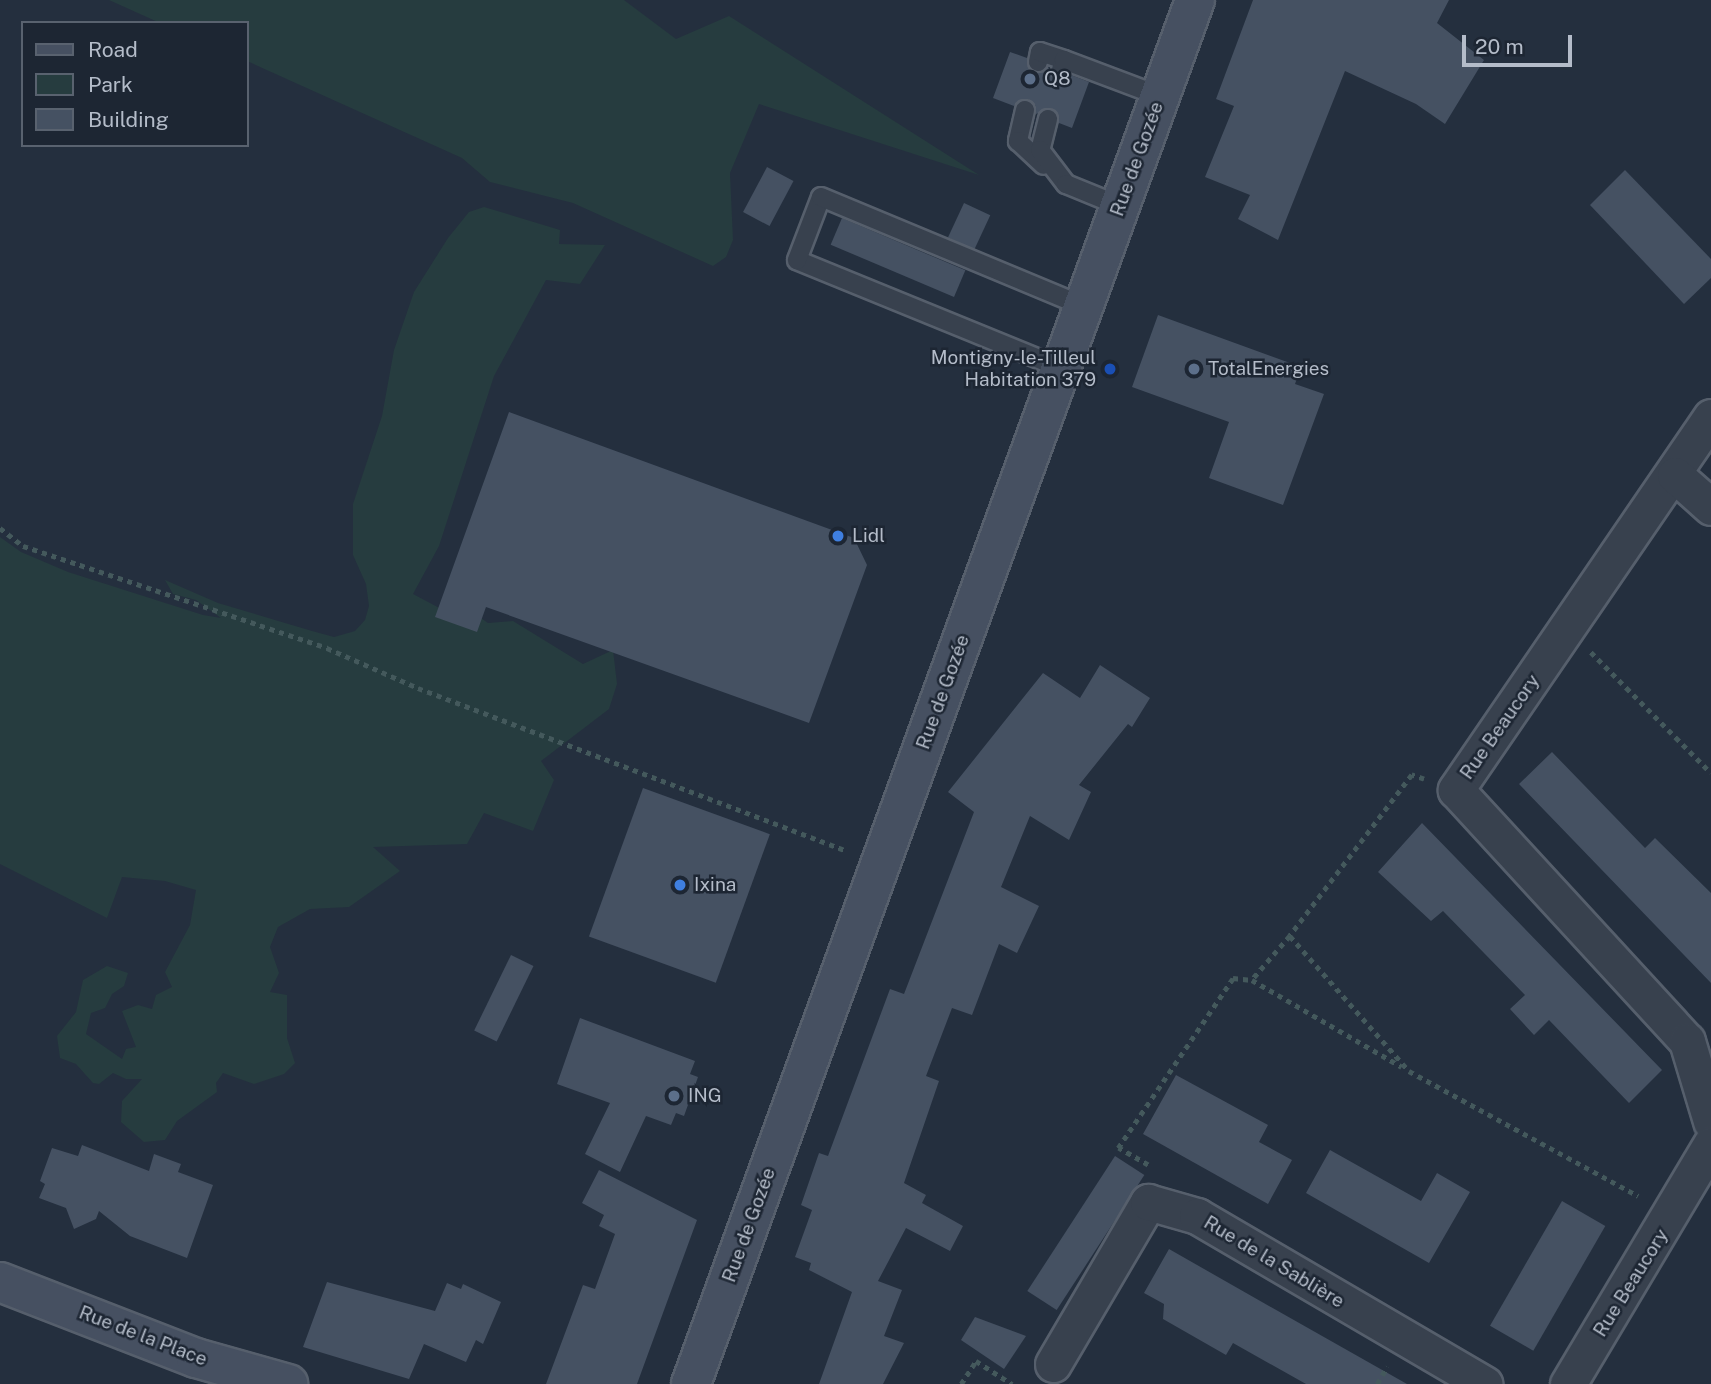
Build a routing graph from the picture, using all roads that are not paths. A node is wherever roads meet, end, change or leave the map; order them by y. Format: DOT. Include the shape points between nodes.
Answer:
graph roads {
  1 [pos="1195,0"];
  2 [pos="1038,61"];
  3 [pos="1160,96"];
  4 [pos="1025,110"];
  5 [pos="1048,119"];
  6 [pos="1066,184"];
  7 [pos="1120,205"];
  8 [pos="1083,306"];
  9 [pos="1061,368"];
  10 [pos="1711,418"];
  11 [pos="1675,475"];
  12 [pos="1711,507"];
  13 [pos="1711,1121"];
  14 [pos="1711,1144"];
  15 [pos="0,1282"];
  16 [pos="1053,1364"];
  17 [pos="288,1384"];
  18 [pos="691,1384"];
  19 [pos="1485,1384"];
  20 [pos="1568,1384"];
  1 -- 3 [label="main road, Rue de Gozée"];
  2 -- 3 [label="lane" via="1040,52 1062,65"];
  3 -- 7 [label="main road, Rue de Gozée"];
  4 -- 6 [label="lane" via="1018,141"];
  5 -- 6 [label="lane" via="1040,150"];
  6 -- 7 [label="lane"];
  7 -- 8 [label="main road, Rue de Gozée"];
  8 -- 9 [label="main road, Rue de Gozée"];
  8 -- 9 [label="lane" via="821,197 797,260"];
  9 -- 18 [label="main road, Rue de Gozée"];
  10 -- 11 [label="street, Rue Beaucory"];
  11 -- 12 [label="street"];
  11 -- 13 [label="street, Rue Beaucory" via="1457,790 1687,1041"];
  14 -- 20 [label="street, Rue Beaucory"];
  15 -- 17 [label="main road, Rue de la Place" via="196,1358"];
  16 -- 19 [label="street, Rue de la Sablière" via="1148,1202 1197,1216"];
}
